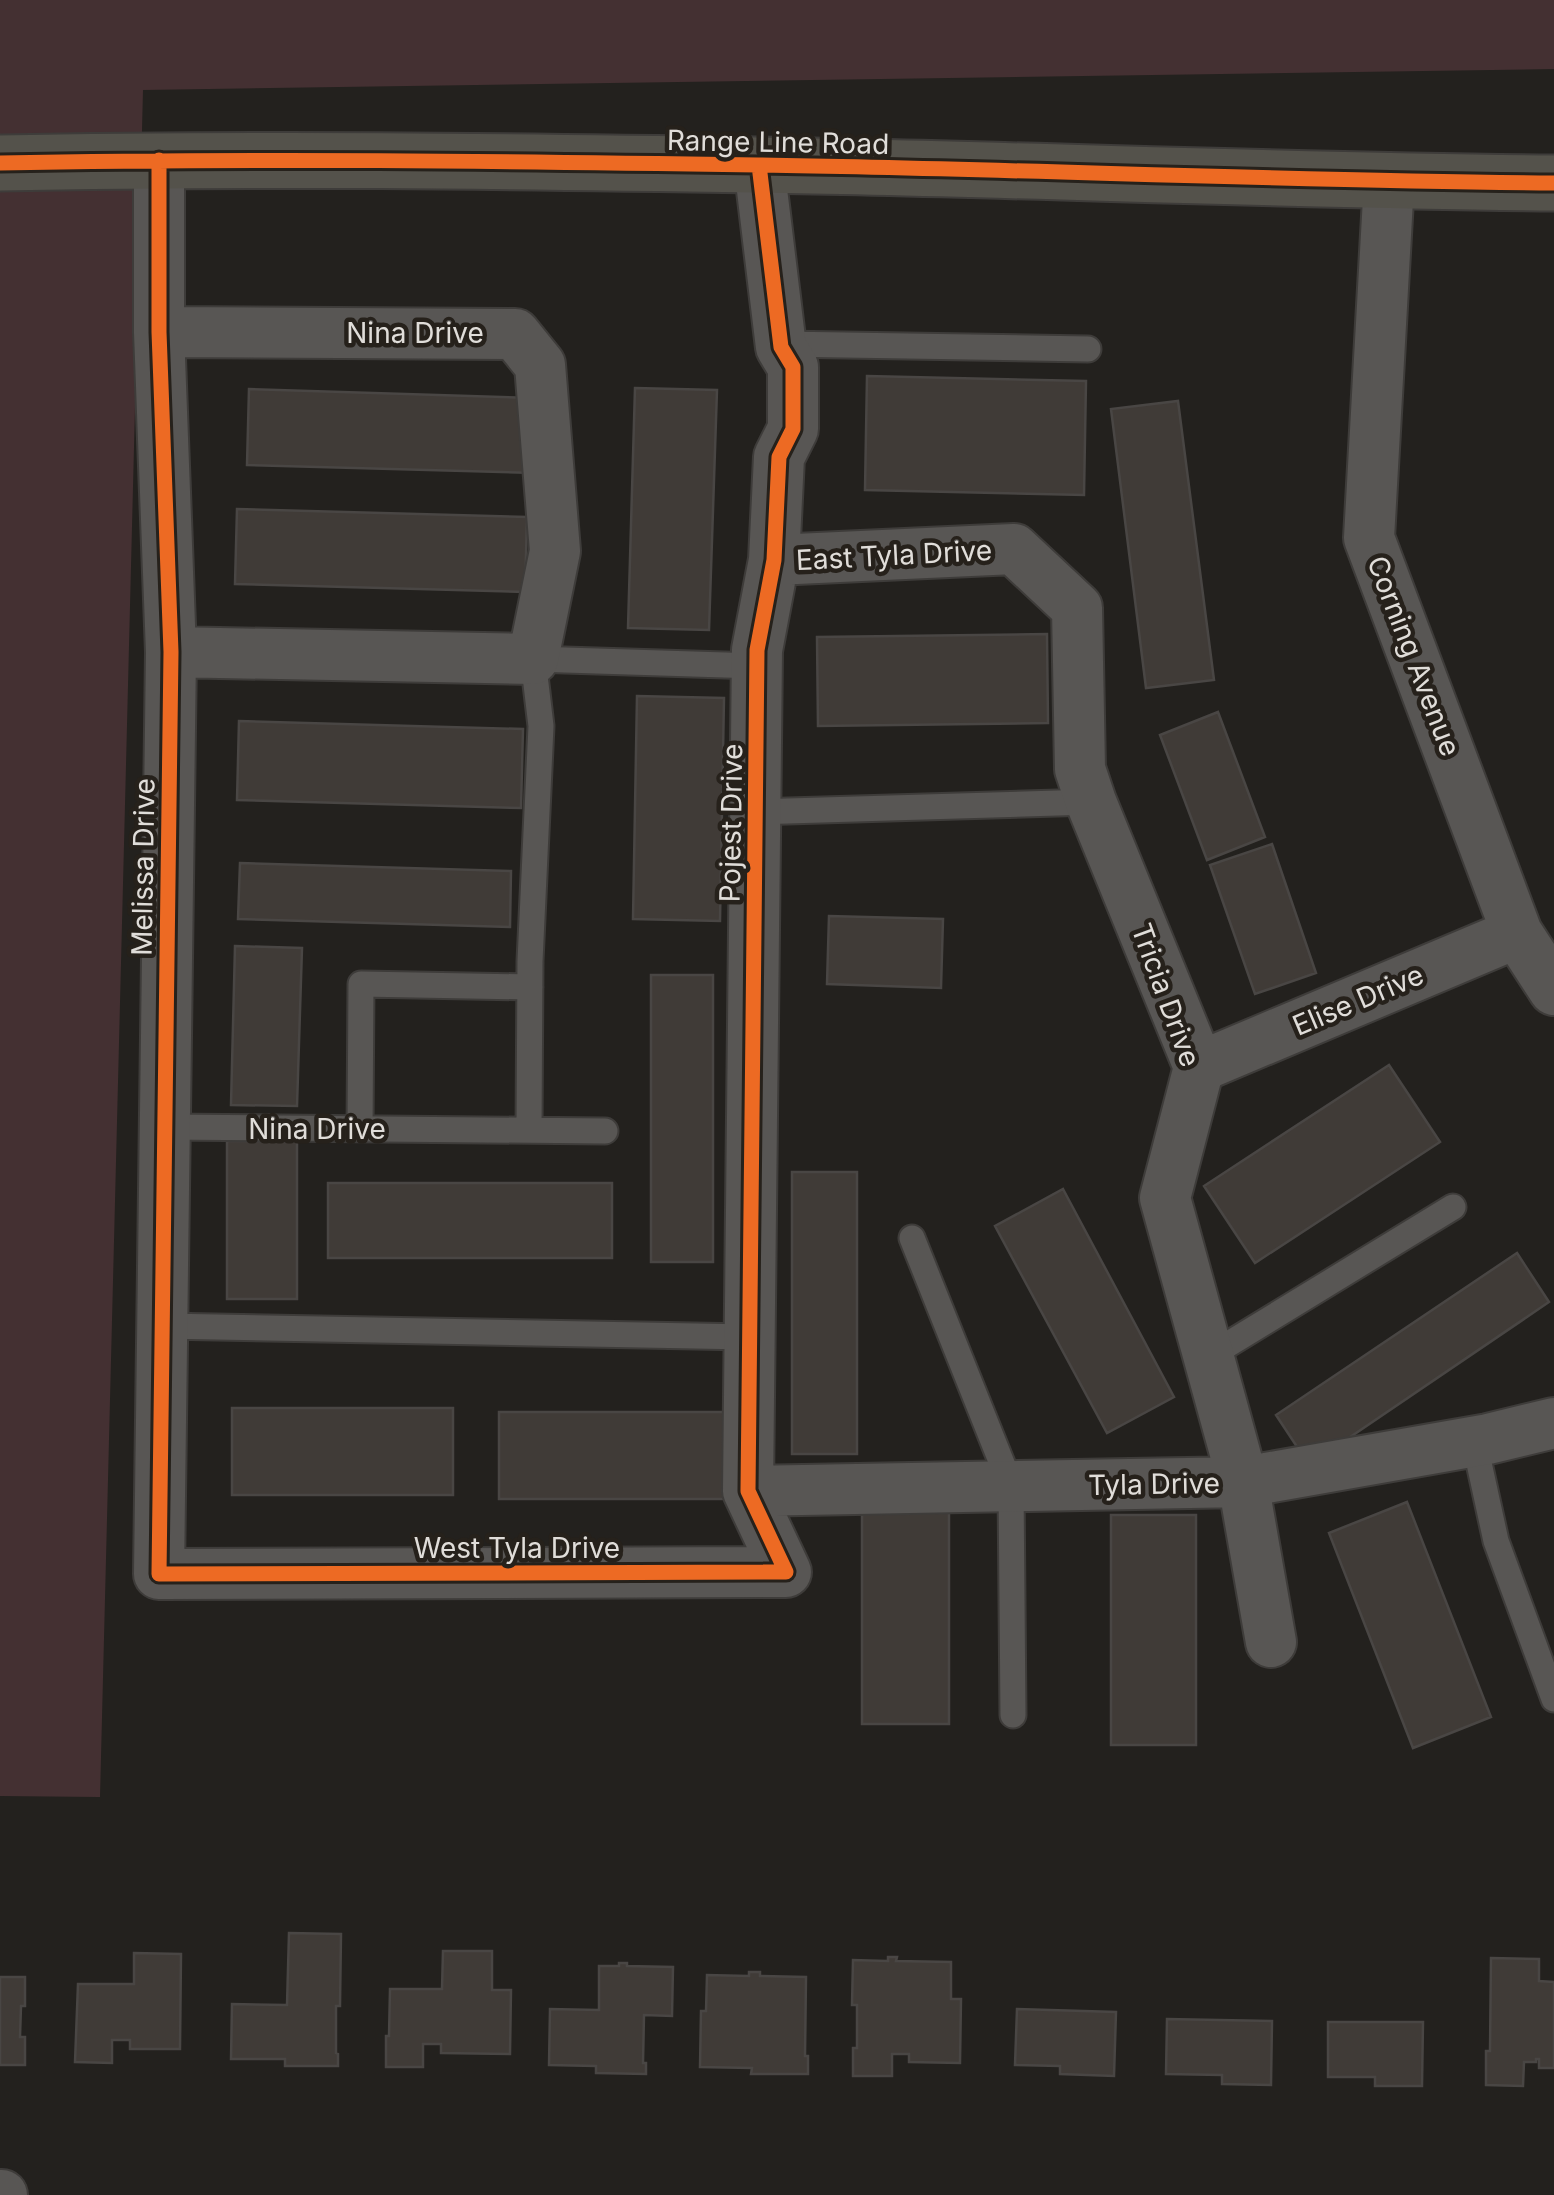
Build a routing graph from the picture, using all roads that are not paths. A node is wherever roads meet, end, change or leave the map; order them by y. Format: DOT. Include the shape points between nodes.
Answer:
graph roads {
  1 [pos="158,160"];
  2 [pos="0,163"];
  3 [pos="759,165"];
  4 [pos="1389,182"];
  5 [pos="1554,183"];
  6 [pos="158,332"];
  7 [pos="780,345"];
  8 [pos="1088,349"];
  9 [pos="1014,549"];
  10 [pos="774,560"];
  11 [pos="171,652"];
  12 [pos="532,659"];
  13 [pos="757,666"];
  14 [pos="1091,802"];
  15 [pos="756,812"];
  16 [pos="1518,933"];
  17 [pos="530,987"];
  18 [pos="1554,990"];
  19 [pos="1199,1068"];
  20 [pos="165,1127"];
  21 [pos="360,1129"];
  22 [pos="529,1130"];
  23 [pos="605,1131"];
  24 [pos="1453,1207"];
  25 [pos="912,1238"];
  26 [pos="163,1326"];
  27 [pos="750,1337"];
  28 [pos="1208,1356"];
  29 [pos="1554,1423"];
  30 [pos="1474,1440"];
  31 [pos="1243,1482"];
  32 [pos="1011,1486"];
  33 [pos="748,1491"];
  34 [pos="159,1574"];
  35 [pos="1271,1642"];
  36 [pos="1554,1699"];
  37 [pos="1013,1715"];
  1 -- 2 [label="main road, Range Line Road"];
  1 -- 3 [label="main road, Range Line Road"];
  1 -- 6 [label="street, Melissa Drive"];
  3 -- 4 [label="main road, Range Line Road"];
  3 -- 7 [label="street, Pojest Drive"];
  4 -- 5 [label="main road, Range Line Road"];
  4 -- 16 [label="street, Corning Avenue" via="1370,538"];
  6 -- 11 [label="street, Melissa Drive"];
  6 -- 12 [label="street, Nina Drive" via="515,334 540,364 554,550"];
  7 -- 8 [label="lane"];
  7 -- 10 [label="street, Pojest Drive" via="793,368 793,428 779,457"];
  9 -- 10 [label="street, East Tyla Drive"];
  9 -- 14 [label="street, Tricia Drive" via="1077,608 1080,769"];
  10 -- 13 [label="street, Pojest Drive"];
  11 -- 12 [label="street"];
  11 -- 20 [label="street, Melissa Drive"];
  12 -- 13 [label="lane"];
  12 -- 17 [label="lane, Nina Drive" via="541,726"];
  13 -- 15 [label="street, Pojest Drive"];
  14 -- 15 [label="lane"];
  14 -- 19 [label="street, Tricia Drive"];
  15 -- 27 [label="street, Pojest Drive"];
  16 -- 18 [label="street, Corning Avenue"];
  16 -- 19 [label="street, Elise Drive"];
  17 -- 21 [label="lane" via="361,984"];
  17 -- 22 [label="lane, Nina Drive"];
  19 -- 28 [label="street, Tricia Drive" via="1165,1198"];
  20 -- 21 [label="lane, Nina Drive"];
  20 -- 26 [label="street, Melissa Drive"];
  21 -- 22 [label="lane, Nina Drive"];
  22 -- 23 [label="lane, Nina Drive"];
  24 -- 28 [label="lane"];
  25 -- 32 [label="lane"];
  26 -- 27 [label="lane"];
  26 -- 34 [label="street, Melissa Drive"];
  27 -- 33 [label="street, Pojest Drive"];
  28 -- 31 [label="street, Tricia Drive"];
  29 -- 30 [label="street, Tyla Drive"];
  30 -- 31 [label="street, Tyla Drive"];
  30 -- 36 [label="lane" via="1496,1541"];
  31 -- 32 [label="street, Tyla Drive"];
  31 -- 35 [label="street, Tricia Drive"];
  32 -- 33 [label="street, Tyla Drive"];
  32 -- 37 [label="lane"];
  33 -- 34 [label="street, West Tyla Drive" via="786,1572"];
}
